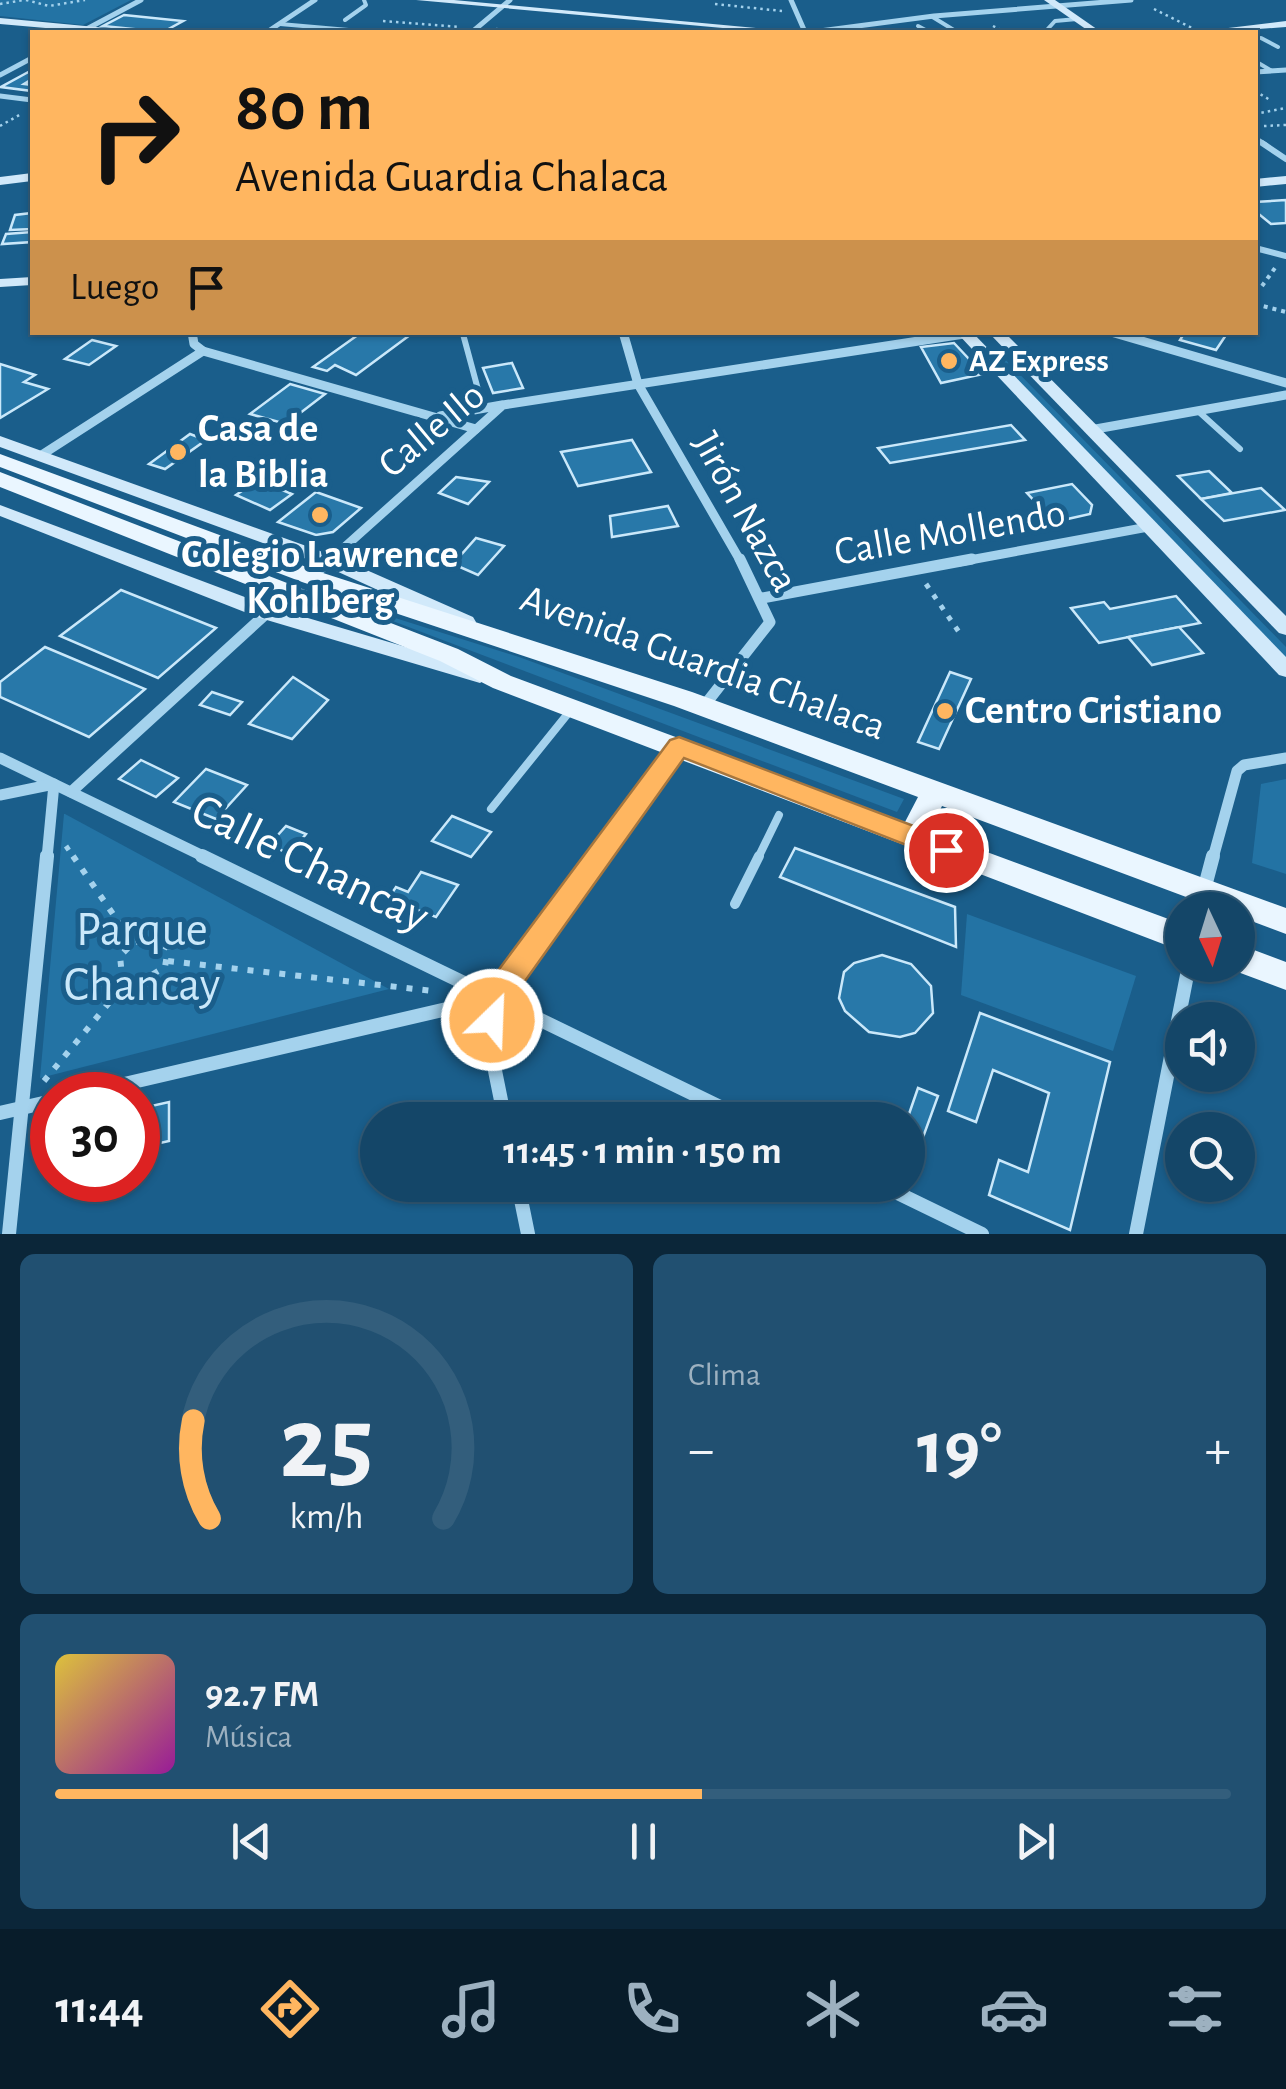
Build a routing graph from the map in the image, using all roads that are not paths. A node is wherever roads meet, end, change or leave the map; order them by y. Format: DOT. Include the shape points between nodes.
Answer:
graph roads {
  1 [pos="142,0"];
  2 [pos="315,0"];
  3 [pos="364,0"];
  4 [pos="421,0"];
  5 [pos="791,0"];
  6 [pos="1130,0"];
  7 [pos="1053,3"];
  8 [pos="506,4"];
  9 [pos="931,16"];
  10 [pos="345,20"];
  11 [pos="1076,20"];
  12 [pos="2,22"];
  13 [pos="280,24"];
  14 [pos="1286,24"];
  15 [pos="918,26"];
  16 [pos="1052,26"];
  17 [pos="75,30"];
  18 [pos="86,30"];
  19 [pos="270,30"];
  20 [pos="349,30"];
  21 [pos="476,30"];
  22 [pos="774,30"];
  23 [pos="808,30"];
  24 [pos="824,30"];
  25 [pos="925,30"];
  26 [pos="954,30"];
  27 [pos="1047,30"];
  28 [pos="1059,30"];
  29 [pos="1093,30"];
  30 [pos="1236,30"];
  31 [pos="1286,36"];
  32 [pos="1258,39"];
  33 [pos="1278,47"];
  34 [pos="30,59"];
  35 [pos="1258,63"];
  36 [pos="1286,70"];
  37 [pos="1272,71"];
  38 [pos="1258,72"];
  39 [pos="0,75"];
  40 [pos="0,96"];
  41 [pos="30,104"];
  42 [pos="1258,140"];
  43 [pos="1286,158"];
  44 [pos="30,173"];
  45 [pos="0,177"];
  46 [pos="1286,180"];
  47 [pos="1258,183"];
  48 [pos="1258,249"];
  49 [pos="1286,256"];
  50 [pos="30,270"];
  51 [pos="0,273"];
  52 [pos="30,281"];
  53 [pos="0,283"];
  54 [pos="192,335"];
  55 [pos="464,335"];
  56 [pos="624,335"];
  57 [pos="955,335"];
  58 [pos="970,335"];
  59 [pos="997,335"];
  60 [pos="1121,335"];
  61 [pos="203,350"];
  62 [pos="1286,383"];
  63 [pos="638,384"];
  64 [pos="1286,395"];
  65 [pos="503,405"];
  66 [pos="483,408"];
  67 [pos="1198,412"];
  68 [pos="434,416"];
  69 [pos="476,429"];
  70 [pos="1088,430"];
  71 [pos="0,441"];
  72 [pos="1240,449"];
  73 [pos="40,456"];
  74 [pos="0,460"];
  75 [pos="0,479"];
  76 [pos="0,510"];
  77 [pos="1148,527"];
  78 [pos="163,532"];
  79 [pos="321,569"];
  80 [pos="762,598"];
  81 [pos="268,613"];
  82 [pos="1286,628"];
  83 [pos="1286,670"];
  84 [pos="502,682"];
  85 [pos="703,707"];
  86 [pos="573,708"];
  87 [pos="679,746"];
  88 [pos="0,758"];
  89 [pos="1286,758"];
  90 [pos="54,784"];
  91 [pos="935,791"];
  92 [pos="71,792"];
  93 [pos="0,795"];
  94 [pos="491,809"];
  95 [pos="778,815"];
  96 [pos="913,836"];
  97 [pos="1204,891"];
  98 [pos="735,904"];
  99 [pos="1286,921"];
  100 [pos="1165,932"];
  101 [pos="1255,964"];
  102 [pos="1286,976"];
  103 [pos="1187,982"];
  104 [pos="495,998"];
  105 [pos="160,1076"];
  106 [pos="502,1102"];
  107 [pos="710,1102"];
  108 [pos="30,1106"];
  109 [pos="22,1108"];
  110 [pos="0,1113"];
  111 [pos="521,1202"];
  112 [pos="916,1202"];
  113 [pos="9,1234"];
  114 [pos="528,1234"];
  115 [pos="982,1234"];
  116 [pos="1136,1234"];
  1 -- 18 [label="street"];
  2 -- 13 [label="street"];
  3 -- 10 [label="lane"];
  4 -- 8 [label="street"];
  5 -- 23 [label="street"];
  6 -- 7 [label="street"];
  7 -- 9 [label="street"];
  7 -- 11 [label="street"];
  8 -- 21 [label="street"];
  8 -- 22 [label="street"];
  9 -- 24 [label="street"];
  9 -- 26 [label="lane"];
  11 -- 16 [label="lane"];
  11 -- 29 [label="street"];
  12 -- 17 [label="street"];
  13 -- 19 [label="street"];
  13 -- 20 [label="lane"];
  14 -- 30 [label="street"];
  15 -- 25 [label="lane"];
  16 -- 27 [label="lane"];
  16 -- 28 [label="lane"];
  31 -- 32 [label="street"];
  32 -- 33 [label="lane"];
  34 -- 39 [label="street"];
  35 -- 37 [label="lane"];
  36 -- 37 [label="street"];
  37 -- 38 [label="street"];
  40 -- 41 [label="street"];
  42 -- 43 [label="street"];
  44 -- 45 [label="street"];
  46 -- 47 [label="street"];
  48 -- 49 [label="street"];
  50 -- 51 [label="street"];
  52 -- 53 [label="street"];
  54 -- 61 [label="street"];
  55 -- 66 [label="lane"];
  56 -- 63 [label="street, Jirón Nazca"];
  57 -- 63 [label="street, Calle Ilo"];
  58 -- 77 [label="street"];
  59 -- 70 [label="street"];
  60 -- 62 [label="street"];
  61 -- 68 [label="street"];
  61 -- 73 [label="street"];
  63 -- 65 [label="street, Calle Ilo"];
  63 -- 80 [label="street, Jirón Nazca"];
  64 -- 67 [label="street"];
  65 -- 66 [label="street"];
  65 -- 69 [label="street, Calle Ilo"];
  66 -- 68 [label="street"];
  67 -- 70 [label="street"];
  67 -- 72 [label="lane"];
  68 -- 69 [label="street"];
  69 -- 79 [label="street, Calle Ilo"];
  70 -- 82 [label="street"];
  71 -- 73 [label="street, Avenida Guardia Chalaca"];
  73 -- 79 [label="street, Avenida Guardia Chalaca"];
  74 -- 78 [label="main road, Avenida Guardia Chalaca"];
  75 -- 78 [label="main road, Avenida Guardia Chalaca"];
  76 -- 81 [label="street, Avenida Guardia Chalaca"];
  77 -- 80 [label="street, Calle Mollendo"];
  77 -- 83 [label="street"];
  78 -- 79 [label="main road, Avenida Guardia Chalaca"];
  78 -- 84 [label="main road, Avenida Guardia Chalaca"];
  79 -- 85 [label="main road, Avenida Guardia Chalaca"];
  80 -- 85 [label="street, Jirón Nazca" via="770,622 765,632"];
  81 -- 84 [label="street, Avenida Guardia Chalaca"];
  81 -- 92 [label="street"];
  84 -- 86 [label="main road, Avenida Guardia Chalaca"];
  85 -- 91 [label="main road, Avenida Guardia Chalaca"];
  86 -- 87 [label="main road, Avenida Guardia Chalaca"];
  86 -- 94 [label="lane"];
  87 -- 96 [label="main road, Avenida Guardia Chalaca"];
  87 -- 104 [label="street"];
  88 -- 90 [label="street, Calle Chancay"];
  89 -- 97 [label="street" via="1237,771"];
  90 -- 92 [label="street, Calle Chancay"];
  90 -- 93 [label="street"];
  90 -- 109 [label="street"];
  91 -- 96 [label="main road"];
  91 -- 97 [label="main road, Avenida Guardia Chalaca"];
  92 -- 104 [label="street, Calle Chancay"];
  95 -- 98 [label="lane"];
  96 -- 100 [label="main road, Avenida Guardia Chalaca"];
  97 -- 99 [label="main road, Avenida Guardia Chalaca"];
  101 -- 102 [label="main road"];
  103 -- 116 [label="street"];
  104 -- 105 [label="street"];
  104 -- 106 [label="street" via="490,1041"];
  104 -- 107 [label="street, Calle Chancay"];
  108 -- 109 [label="street"];
  109 -- 110 [label="street"];
  109 -- 113 [label="street"];
  111 -- 114 [label="street"];
  112 -- 115 [label="street"];
}
